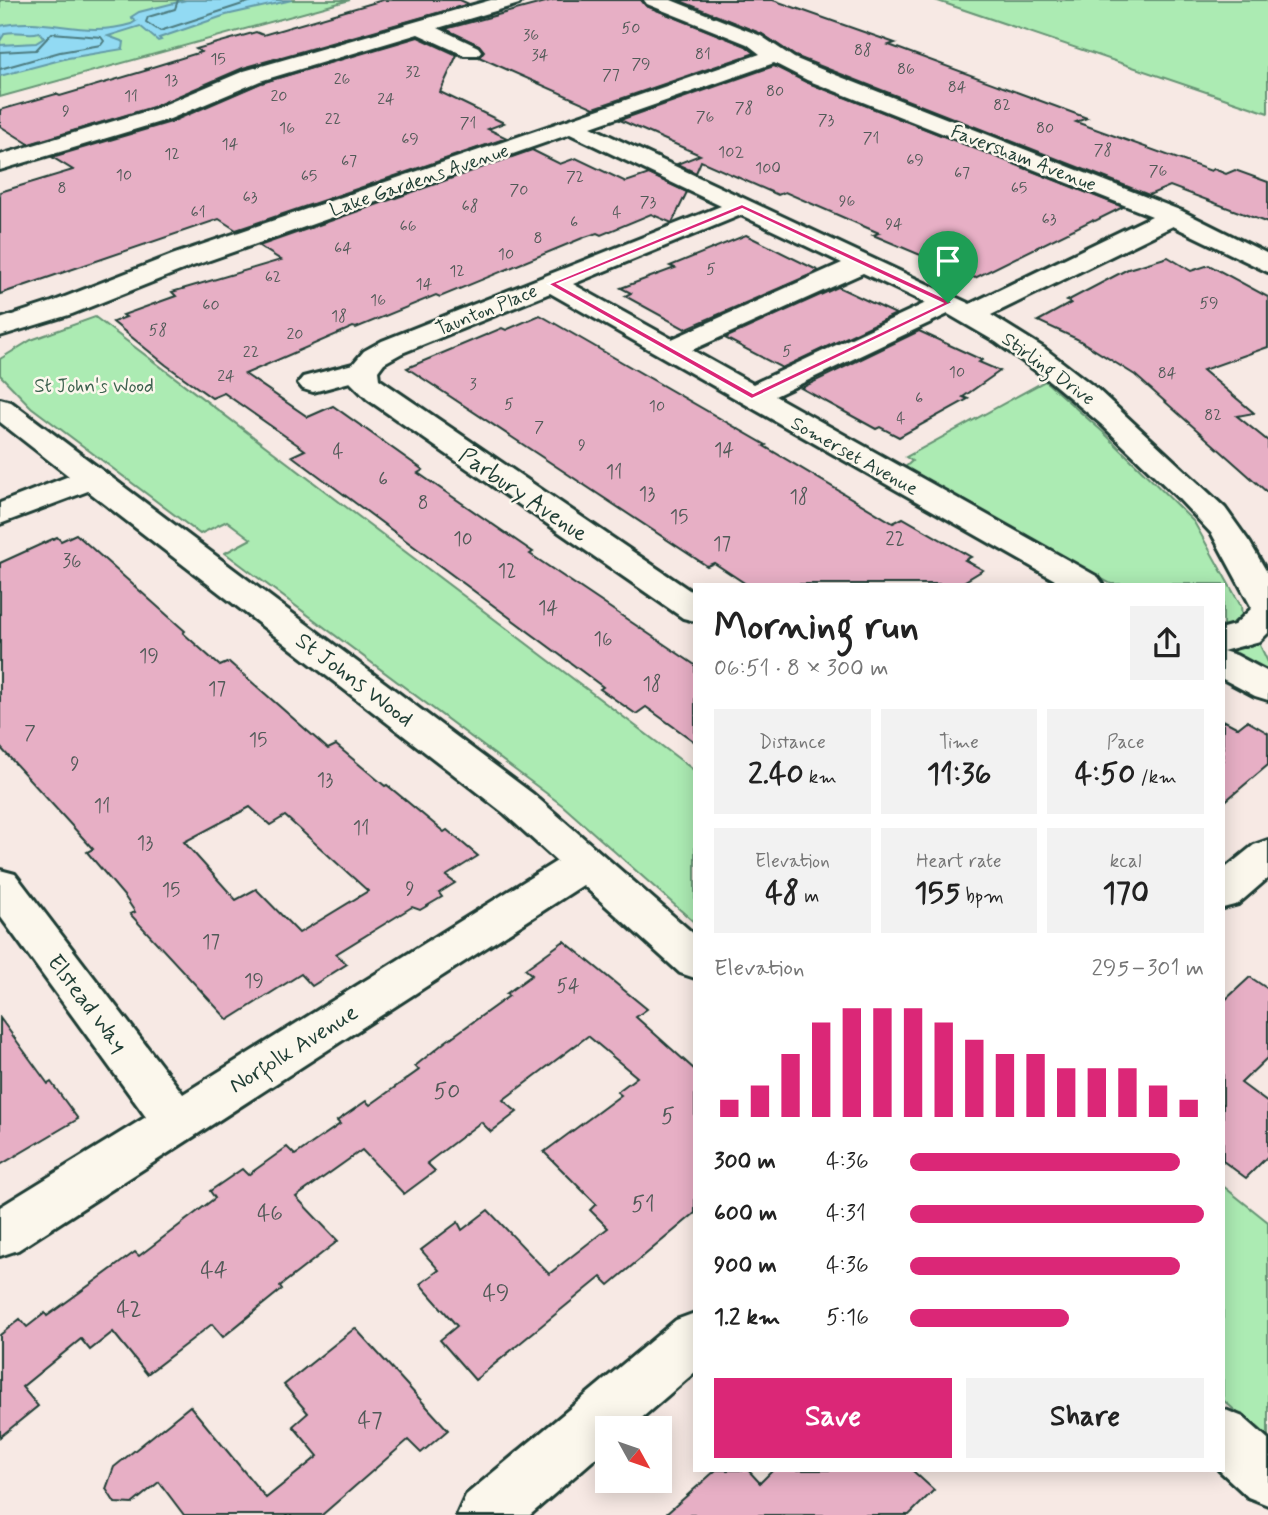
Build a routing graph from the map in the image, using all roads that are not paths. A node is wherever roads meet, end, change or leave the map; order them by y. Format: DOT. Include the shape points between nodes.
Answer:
graph roads {
  1 [pos="512,0"];
  2 [pos="654,0"];
  3 [pos="419,27"];
  4 [pos="471,51"];
  5 [pos="777,55"];
  6 [pos="209,96"];
  7 [pos="572,126"];
  8 [pos="0,163"];
  9 [pos="0,172"];
  10 [pos="742,206"];
  11 [pos="1173,216"];
  12 [pos="863,262"];
  13 [pos="1268,264"];
  14 [pos="552,284"];
  15 [pos="62,308"];
  16 [pos="959,309"];
  17 [pos="0,328"];
  18 [pos="0,345"];
  19 [pos="670,350"];
  20 [pos="363,370"];
  21 [pos="313,383"];
  22 [pos="752,397"];
  23 [pos="2,407"];
  24 [pos="92,478"];
  25 [pos="0,514"];
  26 [pos="1084,583"];
  27 [pos="1268,606"];
  28 [pos="693,609"];
  29 [pos="1268,613"];
  30 [pos="1225,639"];
  31 [pos="1225,664"];
  32 [pos="1268,688"];
  33 [pos="1268,855"];
  34 [pos="586,863"];
  35 [pos="0,885"];
  36 [pos="1225,891"];
  37 [pos="693,959"];
  38 [pos="176,1121"];
  39 [pos="0,1234"];
  40 [pos="693,1340"];
  41 [pos="1225,1438"];
  42 [pos="1268,1477"];
  43 [pos="486,1515"];
  1 -- 3 [label="street"];
  2 -- 5 [label="street, Faversham Avenue" via="754,40"];
  3 -- 4 [label="street"];
  3 -- 6 [label="street" via="252,76"];
  5 -- 7 [label="street, Lake Gardens Avenue"];
  5 -- 11 [label="street, Faversham Avenue" via="815,75"];
  6 -- 8 [label="street"];
  6 -- 9 [label="street" via="159,124"];
  7 -- 10 [label="street, Stirling Drive"];
  7 -- 15 [label="street, Lake Gardens Avenue" via="181,261"];
  10 -- 12 [label="street, Stirling Drive"];
  10 -- 14 [label="street, Taunton Place"];
  11 -- 13 [label="street, Faversham Avenue"];
  11 -- 16 [label="street"];
  12 -- 16 [label="street, Stirling Drive"];
  12 -- 19 [label="street"];
  14 -- 19 [label="street, Somerset Avenue"];
  14 -- 20 [label="street, Taunton Place" via="384,350"];
  15 -- 17 [label="street, Lake Gardens Avenue"];
  15 -- 18 [label="street, Lake Gardens Avenue"];
  16 -- 22 [label="street"];
  16 -- 27 [label="street, Stirling Drive" via="1090,397 1210,511"];
  19 -- 22 [label="street, Somerset Avenue"];
  20 -- 21 [label="street, Taunton Place"];
  20 -- 28 [label="street, Parbury Avenue" via="365,382 377,393"];
  22 -- 26 [label="street, Somerset Avenue"];
  23 -- 24 [label="street, St Johns Wood"];
  24 -- 25 [label="street"];
  24 -- 34 [label="street, St Johns Wood" via="519,804"];
  29 -- 30 [label="street" via="1247,633"];
  31 -- 32 [label="street"];
  33 -- 36 [label="street"];
  34 -- 37 [label="street, St Johns Wood"];
  34 -- 38 [label="street, Norfolk Avenue"];
  35 -- 38 [label="street, Elstead Way"];
  38 -- 39 [label="street, Norfolk Avenue"];
  40 -- 43 [label="street"];
  41 -- 42 [label="street"];
}
